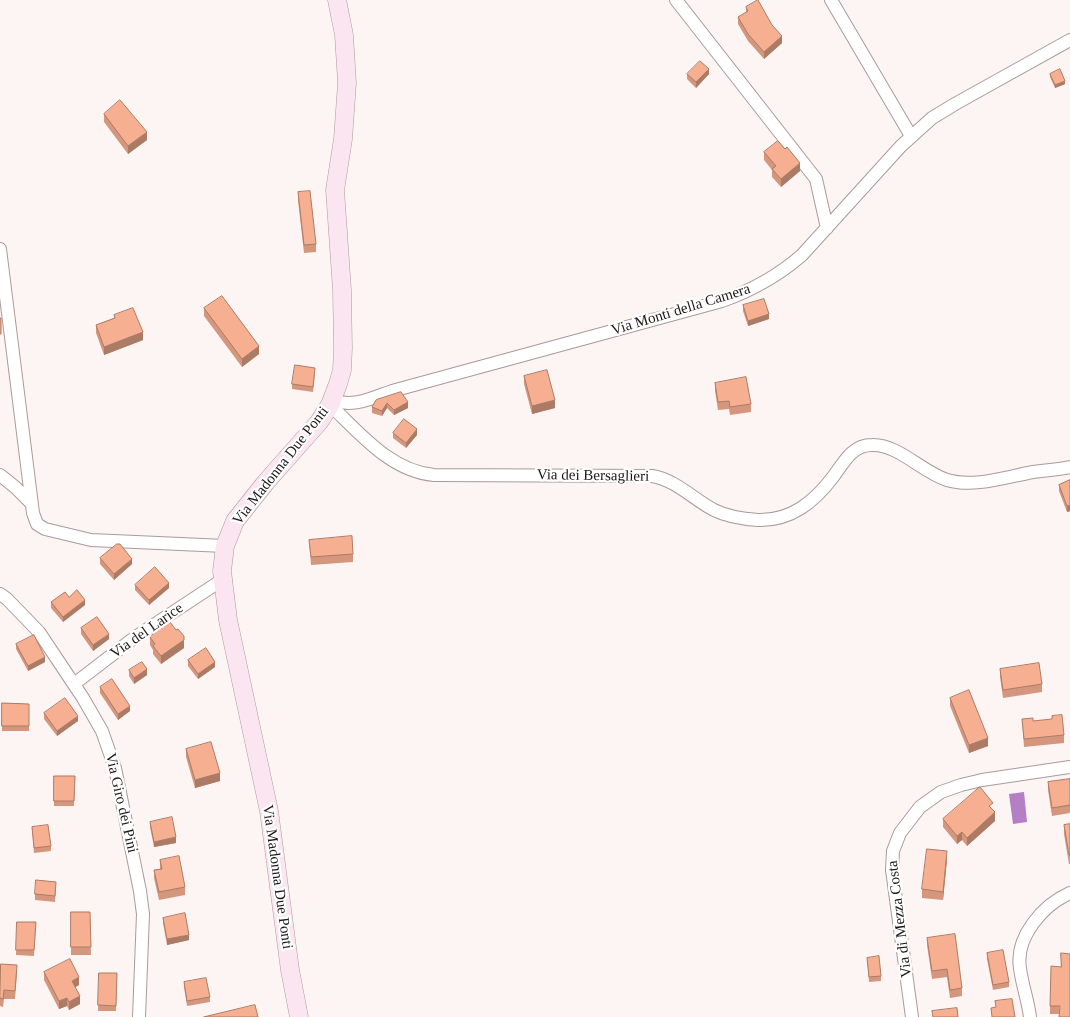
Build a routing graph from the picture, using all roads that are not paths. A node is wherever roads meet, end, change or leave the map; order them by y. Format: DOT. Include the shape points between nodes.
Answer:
graph roads {
  1 [pos="337,0"];
  2 [pos="676,0"];
  3 [pos="831,0"];
  4 [pos="1070,40"];
  5 [pos="911,136"];
  6 [pos="827,228"];
  7 [pos="0,249"];
  8 [pos="331,403"];
  9 [pos="1070,467"];
  10 [pos="0,475"];
  11 [pos="32,504"];
  12 [pos="225,546"];
  13 [pos="222,580"];
  14 [pos="0,594"];
  15 [pos="74,684"];
  16 [pos="1070,767"];
  17 [pos="1070,893"];
  18 [pos="140,1017"];
  19 [pos="299,1017"];
  20 [pos="912,1017"];
  21 [pos="1030,1017"];
  1 -- 8 [label="main road, Via Madonna Due Ponti" via="347,83 335,190 343,355"];
  2 -- 6 [label="street" via="816,180"];
  3 -- 5 [label="street"];
  4 -- 5 [label="street, Via Monti della Camera" via="946,108"];
  5 -- 6 [label="street, Via Monti della Camera"];
  6 -- 8 [label="street, Via Monti della Camera" via="784,270 734,297 356,403"];
  7 -- 11 [label="street"];
  8 -- 9 [label="street, Via dei Bersaglieri" via="391,459 414,472 434,475 652,476 669,480 719,512 748,519 772,519 798,511 832,479 853,452 869,444 892,449 939,477 954,482 971,483"];
  8 -- 12 [label="main road, Via Madonna Due Ponti" via="237,518"];
  10 -- 11 [label="street"];
  11 -- 12 [label="street" via="34,517 41,526 78,537"];
  12 -- 13 [label="main road, Via Madonna Due Ponti"];
  13 -- 15 [label="street, Via del Larice" via="134,638"];
  13 -- 19 [label="main road, Via Madonna Due Ponti" via="269,811"];
  14 -- 15 [label="street, Via Giro dei Pini" via="39,632"];
  15 -- 18 [label="street, Via Giro dei Pini" via="98,724 112,758 138,880 142,914"];
  16 -- 20 [label="street, Via di Mezza Costa" via="948,789 925,802 900,833 893,852 892,870"];
  17 -- 21 [label="street" via="1040,914 1022,943 1020,968"];
}
